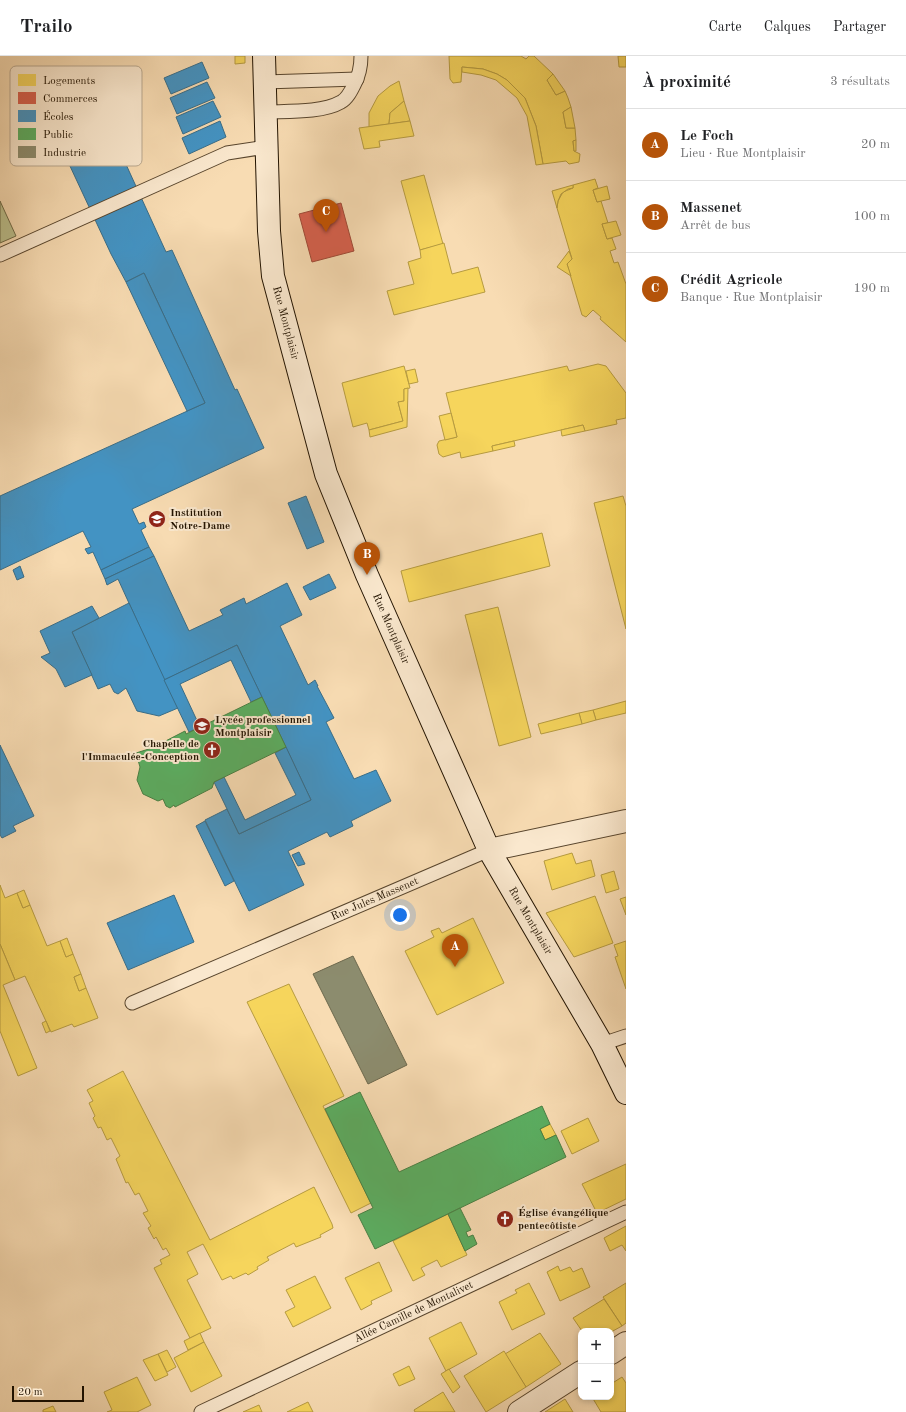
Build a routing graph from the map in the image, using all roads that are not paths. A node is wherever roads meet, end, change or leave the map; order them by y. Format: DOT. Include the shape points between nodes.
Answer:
graph roads {
  1 [pos="264,56"];
  2 [pos="361,56"];
  3 [pos="358,79"];
  4 [pos="265,82"];
  5 [pos="266,112"];
  6 [pos="266,147"];
  7 [pos="0,255"];
  8 [pos="626,820"];
  9 [pos="489,850"];
  10 [pos="132,1003"];
  11 [pos="626,1036"];
  12 [pos="602,1044"];
  13 [pos="626,1093"];
  14 [pos="626,1212"];
  15 [pos="626,1343"];
  16 [pos="614,1351"];
  17 [pos="578,1374"];
  18 [pos="201,1412"];
  19 [pos="519,1412"];
  1 -- 4 [label="street, Rue Montplaisir"];
  2 -- 3 [label="lane"];
  3 -- 4 [label="lane"];
  3 -- 5 [label="lane" via="343,101 333,106"];
  4 -- 5 [label="street, Rue Montplaisir"];
  5 -- 6 [label="street, Rue Montplaisir"];
  6 -- 7 [label="lane" via="227,153"];
  6 -- 9 [label="street, Rue Montplaisir" via="273,276 326,474 367,575"];
  8 -- 9 [label="street, Rue Jules Massenet"];
  9 -- 10 [label="lane, Rue Jules Massenet"];
  9 -- 12 [label="street, Rue Montplaisir"];
  11 -- 12 [label="lane"];
  12 -- 13 [label="street, Rue Montplaisir"];
  14 -- 18 [label="lane, Allée Camille de Montalivet"];
  15 -- 16 [label="street"];
  17 -- 19 [label="street"];
}
